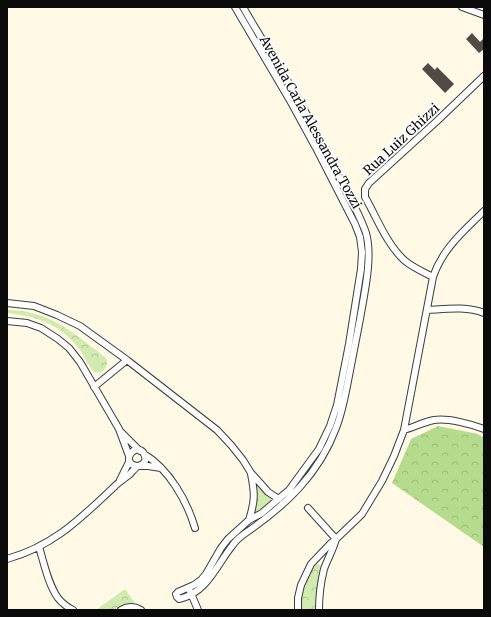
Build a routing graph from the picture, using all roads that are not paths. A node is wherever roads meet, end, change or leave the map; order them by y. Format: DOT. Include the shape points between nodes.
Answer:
graph roads {
  1 [pos="235,7"];
  2 [pos="243,7"];
  3 [pos="462,7"];
  4 [pos="484,15"];
  5 [pos="484,76"];
  6 [pos="484,211"];
  7 [pos="433,277"];
  8 [pos="7,303"];
  9 [pos="427,310"];
  10 [pos="484,312"];
  11 [pos="7,321"];
  12 [pos="127,360"];
  13 [pos="94,386"];
  14 [pos="119,429"];
  15 [pos="484,429"];
  16 [pos="404,430"];
  17 [pos="142,452"];
  18 [pos="129,459"];
  19 [pos="139,466"];
  20 [pos="161,468"];
  21 [pos="251,473"];
  22 [pos="120,482"];
  23 [pos="279,499"];
  24 [pos="308,508"];
  25 [pos="249,520"];
  26 [pos="195,528"];
  27 [pos="336,539"];
  28 [pos="39,547"];
  29 [pos="7,559"];
  30 [pos="311,564"];
  31 [pos="324,568"];
  32 [pos="189,588"];
  33 [pos="192,594"];
  34 [pos="73,610"];
  35 [pos="121,610"];
  36 [pos="140,610"];
  37 [pos="198,610"];
  38 [pos="298,610"];
  39 [pos="319,610"];
  1 -- 23 [label="street, Avenida Carla Alessandra Tozzi" via="316,148 355,224 362,252 349,344 337,405 330,426 319,449 289,490"];
  2 -- 33 [label="street, Avenida Carla Alessandra Tozzi" via="300,101 352,201 365,233 369,258 342,409 326,449 304,483 292,496 240,537 208,580"];
  3 -- 4 [label="street"];
  5 -- 7 [label="street, Rua Luiz Ghizzi" via="365,189 365,197 396,252 418,270"];
  6 -- 7 [label="street" via="456,238 437,266"];
  7 -- 9 [label="street"];
  8 -- 12 [label="street" via="34,306 57,315 80,326"];
  9 -- 10 [label="street" via="464,309"];
  9 -- 16 [label="street"];
  11 -- 13 [label="street" via="27,323 58,338 80,362"];
  12 -- 13 [label="street"];
  12 -- 21 [label="street" via="217,430"];
  13 -- 14 [label="street"];
  14 -- 17 [label="street"];
  14 -- 18 [label="street"];
  15 -- 16 [label="street" via="455,421 435,420"];
  16 -- 27 [label="street" via="371,501 362,514"];
  17 -- 18 [label="street" via="134,450"];
  17 -- 19 [label="street" via="144,462"];
  17 -- 20 [label="street"];
  18 -- 19 [label="street" via="133,465"];
  18 -- 22 [label="street"];
  19 -- 20 [label="street"];
  19 -- 22 [label="street"];
  20 -- 26 [label="street" via="186,504"];
  21 -- 23 [label="street" via="268,492"];
  21 -- 25 [label="street" via="254,501"];
  22 -- 28 [label="street" via="69,528"];
  23 -- 25 [label="street, Avenida Carla Alessandra Tozzi"];
  24 -- 27 [label="street"];
  25 -- 32 [label="street, Avenida Carla Alessandra Tozzi" via="228,538 206,574"];
  27 -- 30 [label="street"];
  27 -- 31 [label="street"];
  28 -- 29 [label="street"];
  28 -- 34 [label="street" via="58,599"];
  30 -- 31 [label="street" via="318,563"];
  30 -- 38 [label="street" via="298,598"];
  31 -- 39 [label="street"];
  32 -- 33 [label="street"];
  32 -- 33 [label="street, Avenida Carla Alessandra Tozzi" via="178,592 177,597 179,599"];
  33 -- 37 [label="street"];
  35 -- 36 [label="street" via="133,606"];
}
